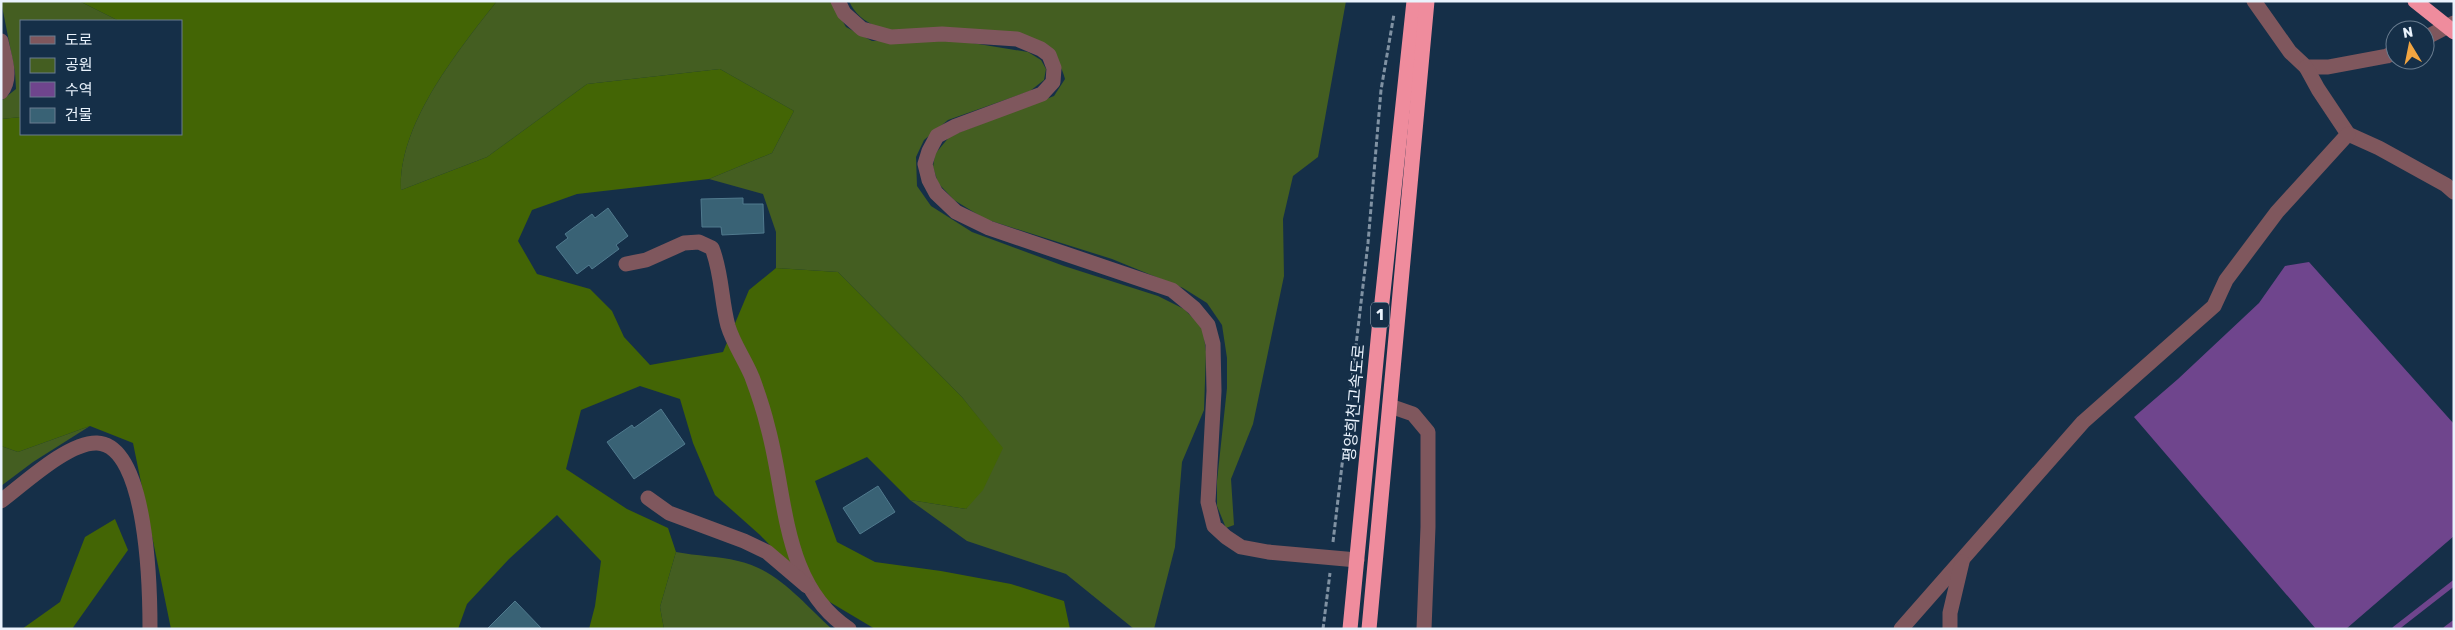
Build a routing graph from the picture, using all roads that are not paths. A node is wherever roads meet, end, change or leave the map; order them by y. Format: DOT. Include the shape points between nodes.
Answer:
graph roads {
  1 [pos="838,1"];
  2 [pos="1414,1"];
  3 [pos="1427,1"];
  4 [pos="2254,1"];
  5 [pos="2415,1"];
  6 [pos="2452,27"];
  7 [pos="2435,34"];
  8 [pos="1,40"];
  9 [pos="2385,56"];
  10 [pos="2306,67"];
  11 [pos="1,92"];
  12 [pos="2348,134"];
  13 [pos="2454,192"];
  14 [pos="626,264"];
  15 [pos="1390,406"];
  16 [pos="648,498"];
  17 [pos="1,501"];
  18 [pos="1963,558"];
  19 [pos="1357,560"];
  20 [pos="810,588"];
  21 [pos="150,629"];
  22 [pos="849,629"];
  23 [pos="1350,629"];
  24 [pos="1369,629"];
  25 [pos="1424,629"];
  26 [pos="1901,629"];
  27 [pos="1950,629"];
  1 -- 19 [label="street" via="844,13 862,29 891,37 942,34 1017,39 1050,55 1054,68 1053,82 1042,94 937,136 925,164 936,193 956,212 989,228 1172,290 1194,308 1208,325 1213,344 1208,502 1214,526 1241,547"];
  2 -- 19 [label="highway, 평양희천고속도로 / 1"];
  3 -- 15 [label="highway, 1"];
  4 -- 10 [label="street" via="2290,52"];
  5 -- 6 [label="highway"];
  6 -- 7 [label="street"];
  8 -- 11 [label="street" via="8,76"];
  9 -- 10 [label="street" via="2328,67"];
  10 -- 12 [label="street"];
  12 -- 13 [label="street" via="2379,148"];
  12 -- 18 [label="street" via="2277,212 2226,280 2214,306 2083,422"];
  14 -- 20 [label="street" via="646,260 684,243 699,242 712,248 728,327 752,378 768,428 791,543"];
  15 -- 24 [label="highway, 1"];
  15 -- 25 [label="street" via="1413,414 1428,432"];
  16 -- 20 [label="street" via="668,513 767,552"];
  17 -- 21 [label="street" via="72,451 97,443 112,446 124,459 136,494 146,542"];
  18 -- 26 [label="street"];
  18 -- 27 [label="street" via="1950,613"];
  19 -- 23 [label="highway, 평양희천고속도로 / 1"];
  20 -- 22 [label="street" via="828,612"];
}
